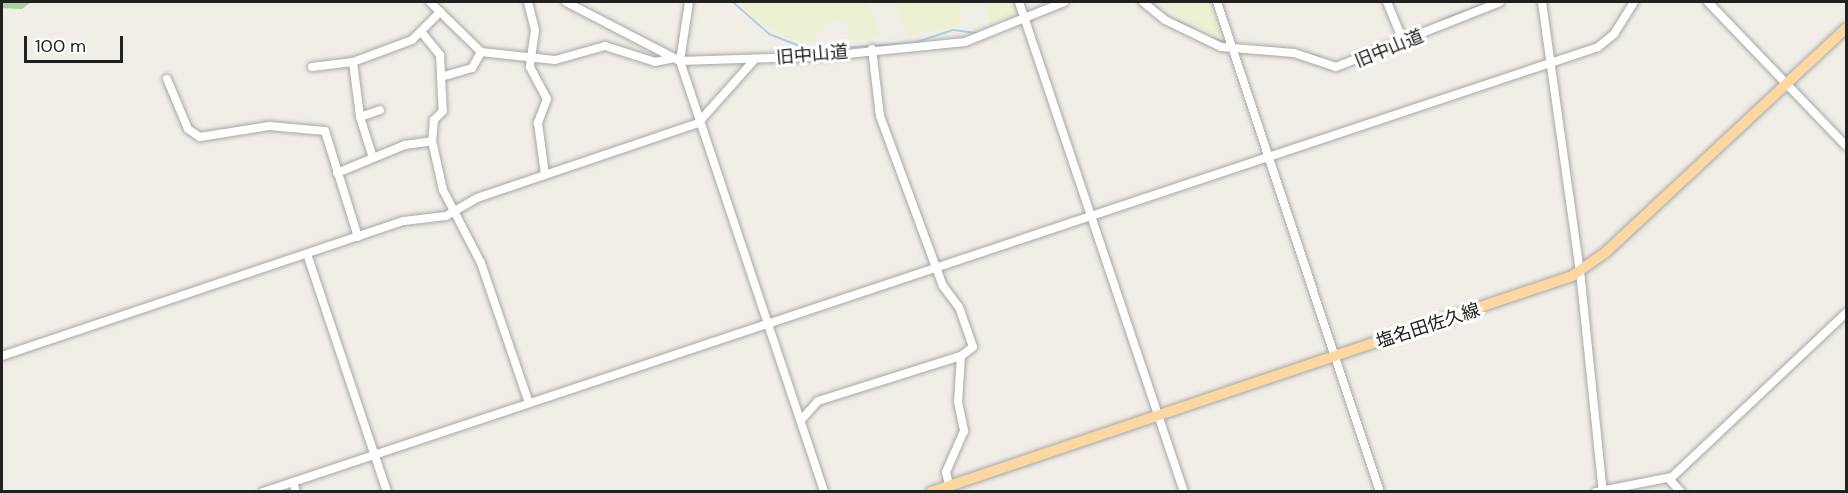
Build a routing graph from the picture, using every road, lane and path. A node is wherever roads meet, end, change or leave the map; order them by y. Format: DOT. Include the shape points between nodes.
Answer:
graph roads {
  1 [pos="430,2"];
  2 [pos="528,2"];
  3 [pos="566,2"];
  4 [pos="689,2"];
  5 [pos="1020,2"];
  6 [pos="1064,2"];
  7 [pos="1143,2"];
  8 [pos="1217,2"];
  9 [pos="1387,2"];
  10 [pos="1500,2"];
  11 [pos="1542,2"];
  12 [pos="1634,2"];
  13 [pos="1708,2"];
  14 [pos="440,12"];
  15 [pos="1026,20"];
  16 [pos="1846,28"];
  17 [pos="423,34"];
  18 [pos="1404,43"];
  19 [pos="872,49"];
  20 [pos="1232,50"];
  21 [pos="481,52"];
  22 [pos="529,57"];
  23 [pos="755,59"];
  24 [pos="676,60"];
  25 [pos="353,62"];
  26 [pos="1554,62"];
  27 [pos="312,68"];
  28 [pos="441,77"];
  29 [pos="167,80"];
  30 [pos="1787,84"];
  31 [pos="380,110"];
  32 [pos="360,117"];
  33 [pos="701,121"];
  34 [pos="432,141"];
  35 [pos="1846,146"];
  36 [pos="1267,156"];
  37 [pos="373,158"];
  38 [pos="337,173"];
  39 [pos="545,175"];
  40 [pos="456,212"];
  41 [pos="1091,214"];
  42 [pos="358,237"];
  43 [pos="307,254"];
  44 [pos="938,265"];
  45 [pos="1580,271"];
  46 [pos="1846,313"];
  47 [pos="769,322"];
  48 [pos="2,356"];
  49 [pos="961,356"];
  50 [pos="1335,356"];
  51 [pos="529,403"];
  52 [pos="1160,416"];
  53 [pos="801,420"];
  54 [pos="374,454"];
  55 [pos="1669,479"];
  56 [pos="293,482"];
  57 [pos="950,485"];
  58 [pos="1600,491"];
  59 [pos="263,492"];
  60 [pos="296,492"];
  61 [pos="387,492"];
  62 [pos="824,492"];
  63 [pos="931,492"];
  64 [pos="1184,492"];
  65 [pos="1380,492"];
  66 [pos="1681,492"];
  1 -- 14 [label="street"];
  2 -- 22 [label="street" via="536,30"];
  3 -- 24 [label="street"];
  4 -- 24 [label="street"];
  5 -- 15 [label="street"];
  6 -- 15 [label="street, 旧中山道"];
  7 -- 20 [label="street, 旧中山道" via="1165,20"];
  8 -- 20 [label="street"];
  9 -- 18 [label="street"];
  10 -- 18 [label="street, 旧中山道"];
  11 -- 26 [label="street"];
  12 -- 26 [label="street" via="1614,34 1598,48"];
  13 -- 30 [label="street"];
  14 -- 17 [label="street"];
  14 -- 21 [label="street"];
  15 -- 19 [label="street, 旧中山道" via="965,42"];
  15 -- 41 [label="street"];
  16 -- 30 [label="main road, 塩名田佐久線"];
  17 -- 25 [label="street"];
  17 -- 28 [label="street" via="440,56"];
  18 -- 20 [label="street, 旧中山道" via="1344,66 1286,52"];
  19 -- 23 [label="street, 旧中山道"];
  19 -- 44 [label="street" via="880,116"];
  20 -- 36 [label="street"];
  21 -- 22 [label="street, 旧中山道"];
  21 -- 28 [label="street" via="472,68"];
  22 -- 24 [label="street, 旧中山道" via="564,59 605,46 655,62"];
  22 -- 39 [label="street" via="535,81 547,99 538,123"];
  23 -- 24 [label="street, 旧中山道"];
  23 -- 33 [label="street"];
  24 -- 33 [label="street"];
  25 -- 27 [label="street"];
  25 -- 32 [label="street"];
  26 -- 36 [label="street"];
  26 -- 45 [label="street"];
  28 -- 34 [label="street" via="443,111 434,120"];
  29 -- 38 [label="street" via="194,135 315,126 328,136"];
  30 -- 35 [label="street"];
  30 -- 45 [label="main road, 塩名田佐久線"];
  31 -- 32 [label="street"];
  32 -- 37 [label="street"];
  33 -- 39 [label="street"];
  33 -- 47 [label="street"];
  34 -- 37 [label="street"];
  34 -- 40 [label="street" via="443,190"];
  36 -- 41 [label="street"];
  36 -- 50 [label="street"];
  37 -- 38 [label="street"];
  38 -- 42 [label="street"];
  39 -- 40 [label="street" via="477,198"];
  40 -- 42 [label="street"];
  40 -- 51 [label="street" via="481,263"];
  41 -- 44 [label="street"];
  41 -- 52 [label="street"];
  42 -- 43 [label="street"];
  43 -- 48 [label="street"];
  43 -- 54 [label="street"];
  44 -- 47 [label="street"];
  44 -- 49 [label="street" via="972,344"];
  45 -- 50 [label="main road, 塩名田佐久線"];
  45 -- 58 [label="street"];
  46 -- 55 [label="street"];
  47 -- 51 [label="street"];
  47 -- 53 [label="street"];
  49 -- 53 [label="street" via="819,401"];
  49 -- 57 [label="street" via="958,402 964,431 946,472"];
  50 -- 52 [label="main road, 塩名田佐久線"];
  50 -- 65 [label="street"];
  51 -- 54 [label="street"];
  52 -- 57 [label="main road, 塩名田佐久線"];
  52 -- 64 [label="street"];
  53 -- 62 [label="street"];
  54 -- 56 [label="street"];
  54 -- 61 [label="street"];
  55 -- 58 [label="street"];
  55 -- 66 [label="street"];
  56 -- 59 [label="street"];
  56 -- 60 [label="street"];
  57 -- 63 [label="main road, 塩名田佐久線"];
}
